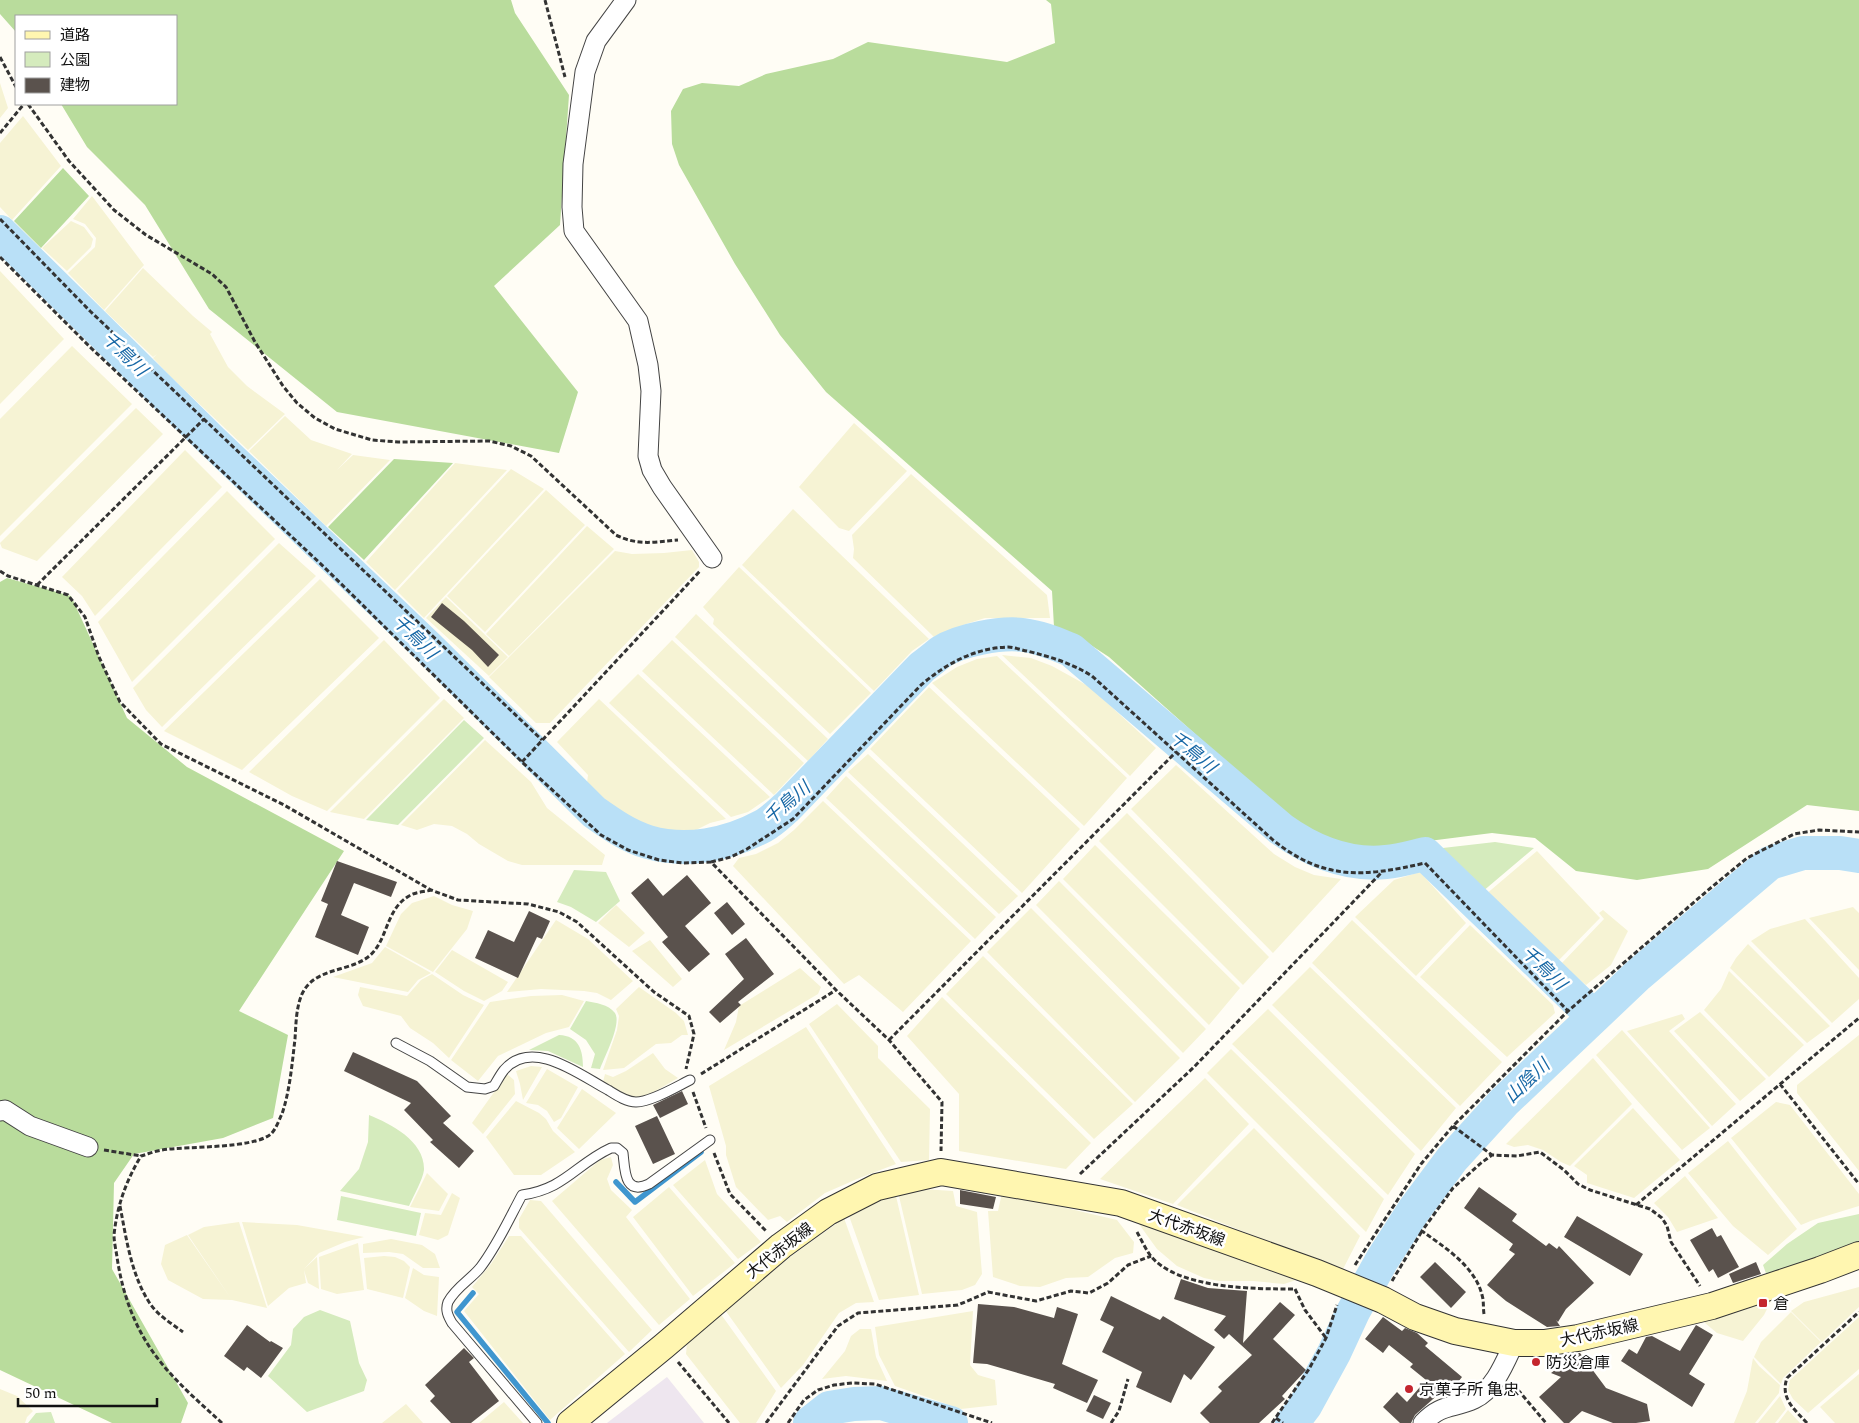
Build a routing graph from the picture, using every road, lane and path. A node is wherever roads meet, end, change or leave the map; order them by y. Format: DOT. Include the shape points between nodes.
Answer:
graph roads {
  1 [pos="545,0"];
  2 [pos="626,0"];
  3 [pos="0,57"];
  4 [pos="566,81"];
  5 [pos="15,85"];
  6 [pos="23,105"];
  7 [pos="29,105"];
  8 [pos="0,133"];
  9 [pos="0,219"];
  10 [pos="0,257"];
  11 [pos="204,419"];
  12 [pos="186,437"];
  13 [pos="700,538"];
  14 [pos="712,558"];
  15 [pos="0,571"];
  16 [pos="37,585"];
  17 [pos="542,740"];
  18 [pos="1176,752"];
  19 [pos="522,762"];
  20 [pos="1859,832"];
  21 [pos="711,862"];
  22 [pos="1381,872"];
  23 [pos="431,890"];
  24 [pos="836,990"];
  25 [pos="1568,1012"];
  26 [pos="1859,1018"];
  27 [pos="889,1040"];
  28 [pos="396,1043"];
  29 [pos="690,1080"];
  30 [pos="1780,1084"];
  31 [pos="0,1111"];
  32 [pos="1453,1126"];
  33 [pos="710,1140"];
  34 [pos="88,1147"];
  35 [pos="1492,1155"];
  36 [pos="140,1156"];
  37 [pos="941,1172"];
  38 [pos="1859,1184"];
  39 [pos="1061,1192"];
  40 [pos="1121,1203"];
  41 [pos="119,1204"];
  42 [pos="1635,1205"];
  43 [pos="1422,1231"];
  44 [pos="781,1246"];
  45 [pos="1859,1255"];
  46 [pos="1151,1256"];
  47 [pos="1316,1273"];
  48 [pos="1347,1286"];
  49 [pos="1295,1289"];
  50 [pos="1380,1299"];
  51 [pos="1712,1306"];
  52 [pos="1859,1312"];
  53 [pos="183,1332"];
  54 [pos="1326,1338"];
  55 [pos="1484,1338"];
  56 [pos="1514,1343"];
  57 [pos="664,1346"];
  58 [pos="1501,1370"];
  59 [pos="1128,1379"];
  60 [pos="1276,1418"];
  61 [pos="222,1423"];
  62 [pos="537,1423"];
  63 [pos="570,1423"];
  64 [pos="729,1423"];
  65 [pos="766,1423"];
  66 [pos="788,1423"];
  67 [pos="992,1423"];
  68 [pos="1111,1423"];
  69 [pos="1272,1423"];
  70 [pos="1283,1423"];
  71 [pos="1423,1423"];
  72 [pos="1546,1423"];
  73 [pos="1807,1423"];
  1 -- 4 [label="path"];
  2 -- 13 [label="street" via="596,41 585,72 573,164 574,230 638,321 651,391 648,456 662,487"];
  3 -- 5 [label="path"];
  6 -- 8 [label="path"];
  7 -- 13 [label="path" via="69,160 114,210 146,235 212,274 226,287 283,386 315,418 335,429 372,440 489,441 511,446 531,456 616,535 628,541 642,543"];
  9 -- 11 [label="path" via="90,311"];
  10 -- 12 [label="path"];
  11 -- 12 [label="path"];
  11 -- 17 [label="path"];
  12 -- 16 [label="path"];
  12 -- 19 [label="path" via="324,567"];
  13 -- 14 [label="street"];
  14 -- 17 [label="path"];
  15 -- 16 [label="path"];
  16 -- 23 [label="path" via="68,594 85,617 120,702 160,744 284,805"];
  17 -- 19 [label="path"];
  18 -- 21 [label="path" via="1092,676 1074,665 1009,647 980,652 940,669 921,685 793,819 747,849"];
  18 -- 22 [label="path" via="1292,855 1332,870"];
  18 -- 27 [label="path"];
  19 -- 21 [label="path" via="601,835 628,850 659,860"];
  20 -- 25 [label="path" via="1819,830 1794,834 1747,858"];
  21 -- 24 [label="path"];
  22 -- 25 [label="path" via="1425,863"];
  22 -- 39 [label="path" via="1194,1067"];
  23 -- 29 [label="path" via="471,902 542,906 577,922 654,992 689,1016 694,1034 686,1068"];
  23 -- 36 [label="path" via="410,895 399,904 376,949 368,957 326,972 302,993 297,1010 286,1103 270,1134 237,1145 161,1150"];
  24 -- 27 [label="path"];
  24 -- 29 [label="path"];
  25 -- 32 [label="path"];
  26 -- 30 [label="path"];
  27 -- 37 [label="path" via="942,1102"];
  28 -- 29 [label="lane" via="424,1057 467,1086 485,1089 494,1086 510,1064 530,1056 554,1061 617,1096 636,1102"];
  29 -- 33 [label="path"];
  30 -- 38 [label="path"];
  30 -- 42 [label="path"];
  31 -- 34 [label="street" via="5,1110 30,1126"];
  32 -- 35 [label="path"];
  32 -- 48 [label="path" via="1421,1164"];
  33 -- 44 [label="path" via="730,1194"];
  33 -- 62 [label="lane" via="640,1188 628,1182 623,1153 611,1148 553,1187 522,1195 490,1254 447,1303 452,1323"];
  34 -- 36 [label="path"];
  35 -- 42 [label="path" via="1517,1156 1540,1152 1578,1184"];
  35 -- 43 [label="path" via="1453,1188"];
  36 -- 41 [label="path" via="128,1176"];
  37 -- 39 [label="main road, 大代赤坂線"];
  37 -- 44 [label="main road, 大代赤坂線" via="877,1187 828,1212"];
  39 -- 40 [label="main road, 大代赤坂線"];
  40 -- 46 [label="path"];
  40 -- 47 [label="main road, 大代赤坂線"];
  41 -- 53 [label="path" via="136,1273 149,1302"];
  41 -- 61 [label="path" via="114,1237 120,1272 136,1323 153,1352 177,1381"];
  42 -- 51 [label="path" via="1650,1209 1662,1218 1671,1242"];
  43 -- 50 [label="path"];
  43 -- 55 [label="path" via="1452,1253 1472,1275 1482,1295"];
  44 -- 57 [label="main road, 大代赤坂線"];
  45 -- 51 [label="main road, 大代赤坂線"];
  46 -- 49 [label="path" via="1173,1273 1213,1285"];
  46 -- 65 [label="path" via="1128,1265 1108,1284 1089,1292 1071,1291 1036,1301 988,1292 958,1305 858,1313 838,1326"];
  47 -- 48 [label="main road, 大代赤坂線"];
  47 -- 49 [label="path"];
  48 -- 50 [label="main road, 大代赤坂線"];
  48 -- 54 [label="path"];
  49 -- 54 [label="path" via="1305,1310"];
  50 -- 55 [label="main road, 大代赤坂線" via="1415,1317"];
  51 -- 56 [label="main road, 大代赤坂線" via="1578,1338"];
  52 -- 73 [label="path" via="1787,1378 1784,1388 1787,1397"];
  54 -- 60 [label="path"];
  55 -- 56 [label="main road, 大代赤坂線"];
  56 -- 58 [label="street"];
  57 -- 63 [label="main road, 大代赤坂線"];
  57 -- 64 [label="path"];
  58 -- 71 [label="street" via="1486,1390 1475,1398 1432,1413"];
  58 -- 72 [label="path"];
  59 -- 68 [label="path" via="1119,1411"];
  60 -- 69 [label="path"];
  60 -- 70 [label="path"];
  66 -- 67 [label="path" via="804,1400 818,1390 852,1383 875,1384"];
}
